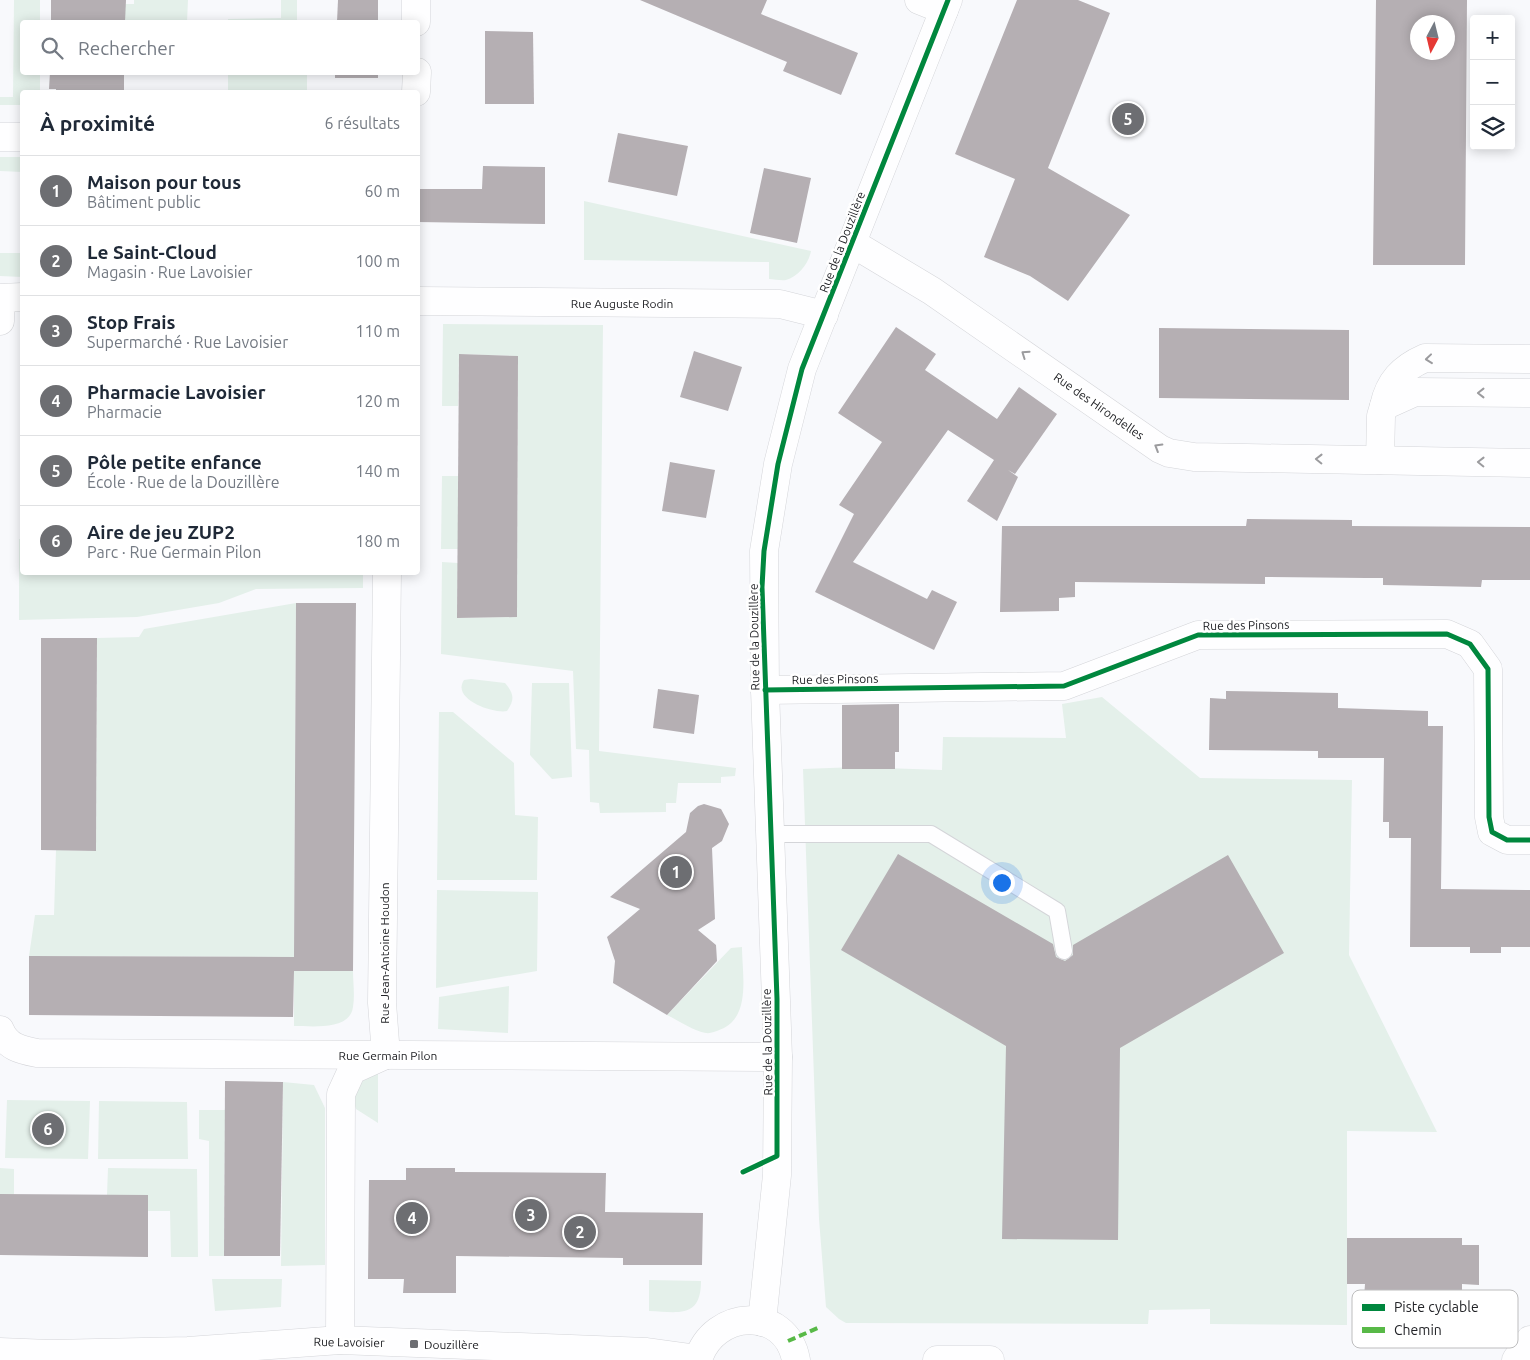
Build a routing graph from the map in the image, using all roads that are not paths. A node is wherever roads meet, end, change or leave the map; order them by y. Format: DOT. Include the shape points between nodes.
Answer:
graph roads {
  1 [pos="416,0"];
  2 [pos="919,0"];
  3 [pos="946,5"];
  4 [pos="416,20"];
  5 [pos="417,75"];
  6 [pos="416,90"];
  7 [pos="0,137"];
  8 [pos="20,137"];
  9 [pos="852,243"];
  10 [pos="20,297"];
  11 [pos="420,302"];
  12 [pos="824,315"];
  13 [pos="0,321"];
  14 [pos="1530,359"];
  15 [pos="1530,393"];
  16 [pos="1384,406"];
  17 [pos="1380,460"];
  18 [pos="1530,463"];
  19 [pos="387,575"];
  20 [pos="765,690"];
  21 [pos="771,834"];
  22 [pos="1530,840"];
  23 [pos="1064,951"];
  24 [pos="1,1033"];
  25 [pos="386,1055"];
  26 [pos="778,1057"];
  27 [pos="762,1322"];
  28 [pos="340,1340"];
  29 [pos="1530,1340"];
  30 [pos="0,1352"];
  31 [pos="698,1360"];
  32 [pos="796,1360"];
  33 [pos="937,1360"];
  34 [pos="990,1360"];
  35 [pos="1516,1360"];
  1 -- 4 [label="street"];
  2 -- 3 [label="street"];
  3 -- 9 [label="street, Rue de la Douzillère"];
  5 -- 6 [label="street"];
  7 -- 8 [label="street"];
  9 -- 12 [label="street, Rue de la Douzillère"];
  17 -- 9 [label="street, Rue des Hirondelles, one-way" via="1194,457 1170,453 932,291"];
  10 -- 13 [label="street" via="1,298"];
  11 -- 12 [label="street, Rue Auguste Rodin" via="780,304"];
  12 -- 20 [label="street, Rue de la Douzillère" via="802,369 778,464 767,531 762,586"];
  14 -- 16 [label="street, one-way" via="1425,358 1412,364 1395,379"];
  15 -- 16 [label="street, one-way" via="1415,392"];
  16 -- 17 [label="street"];
  18 -- 17 [label="street, Rue des Hirondelles, one-way"];
  19 -- 25 [label="street, Rue Jean-Antoine Houdon" via="382,1003"];
  20 -- 21 [label="street, Rue de la Douzillère"];
  20 -- 22 [label="street, Rue des Pinsons" via="1064,686 1198,635 1447,634 1470,644 1488,669 1489,817 1492,832 1507,840"];
  21 -- 23 [label="lane" via="931,834 1058,911"];
  21 -- 26 [label="street, Rue de la Douzillère"];
  24 -- 25 [label="street, Rue Germain Pilon" via="16,1049 37,1052"];
  25 -- 26 [label="street, Rue Germain Pilon"];
  25 -- 28 [label="street" via="352,1070 341,1094"];
  26 -- 27 [label="street, Rue de la Douzillère" via="777,1175"];
  27 -- 31 [label="street" via="751,1320 727,1324 708,1338"];
  27 -- 32 [label="street" via="782,1333"];
  28 -- 30 [label="street, Rue Lavoisier" via="188,1351"];
  28 -- 31 [label="street, Rue Lavoisier" via="647,1352"];
  29 -- 35 [label="street"];
  33 -- 34 [label="street"];
}
